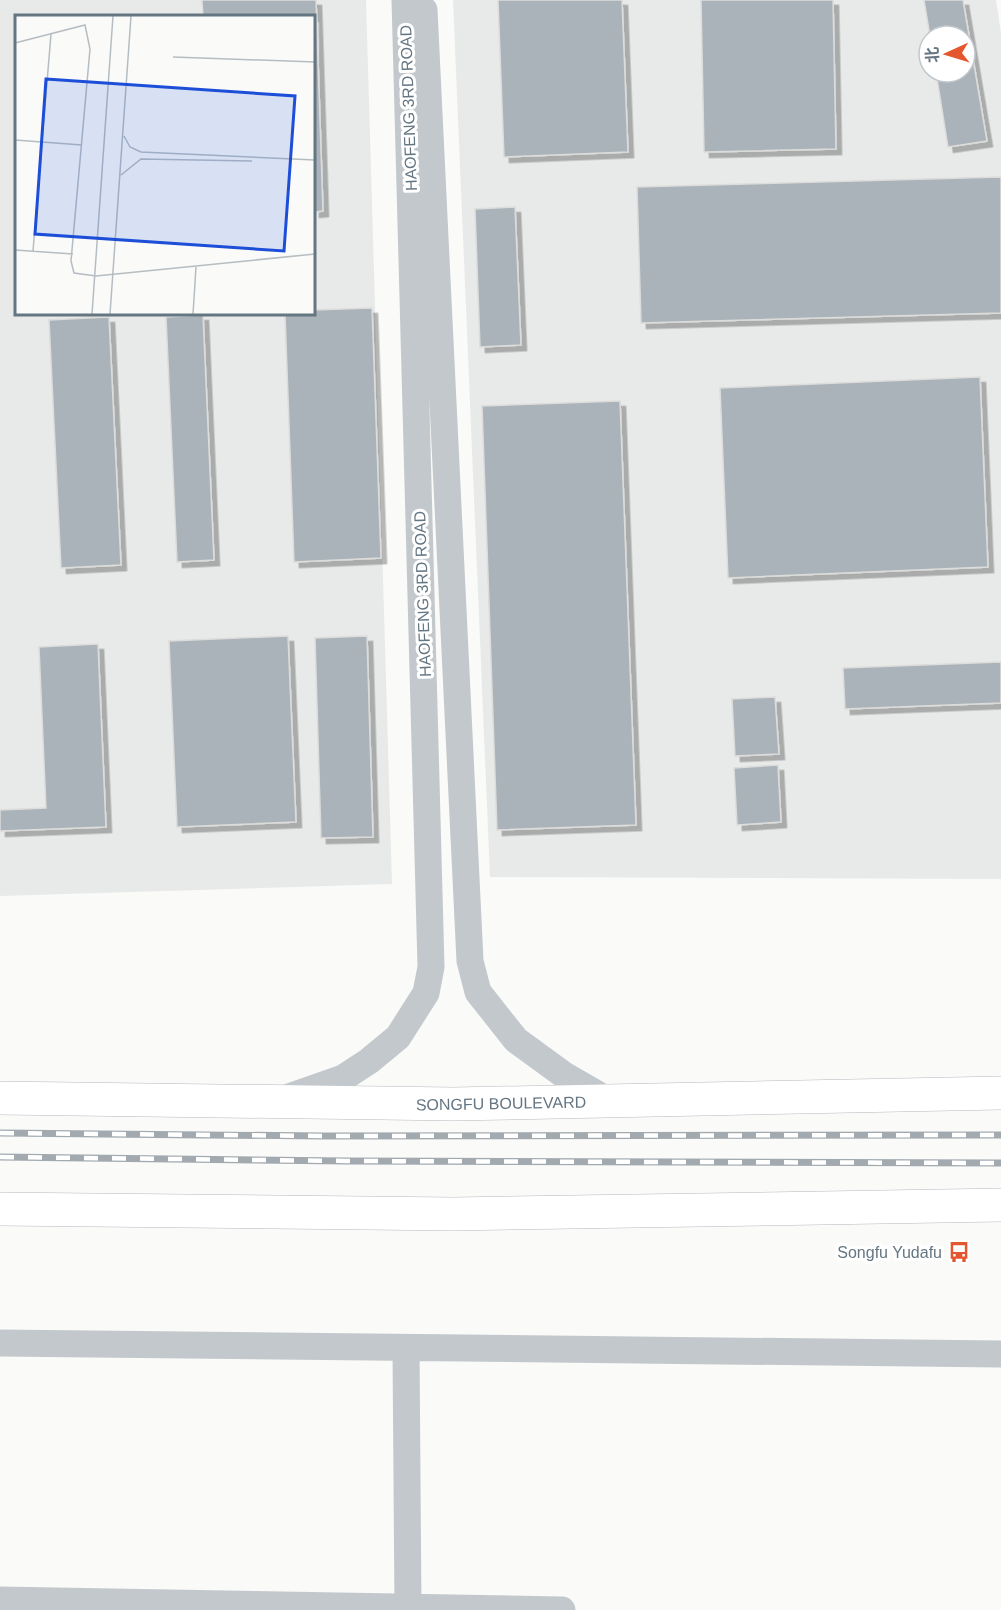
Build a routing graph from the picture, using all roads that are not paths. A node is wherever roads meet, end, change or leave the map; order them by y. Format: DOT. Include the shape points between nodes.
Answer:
graph roads {
  1 [pos="405,0"];
  2 [pos="423,0"];
  3 [pos="1001,1093"];
  4 [pos="0,1098"];
  5 [pos="609,1101"];
  6 [pos="273,1102"];
  7 [pos="1001,1205"];
  8 [pos="0,1209"];
  9 [pos="0,1343"];
  10 [pos="406,1348"];
  11 [pos="1001,1354"];
  12 [pos="0,1600"];
  13 [pos="408,1609"];
  14 [pos="562,1610"];
  1 -- 6 [label="street, HAOFENG 3RD ROAD" via="431,967 426,993 398,1037 343,1078"];
  2 -- 5 [label="street, HAOFENG 3RD ROAD" via="470,962 478,992 516,1040"];
  3 -- 5 [label="main road, SONGFU BOULEVARD"];
  4 -- 6 [label="main road, SONGFU BOULEVARD"];
  5 -- 6 [label="main road, SONGFU BOULEVARD"];
  7 -- 8 [label="main road" via="454,1214"];
  9 -- 10 [label="street"];
  10 -- 11 [label="street"];
  10 -- 13 [label="street"];
  12 -- 13 [label="street"];
  13 -- 14 [label="street"];
}
